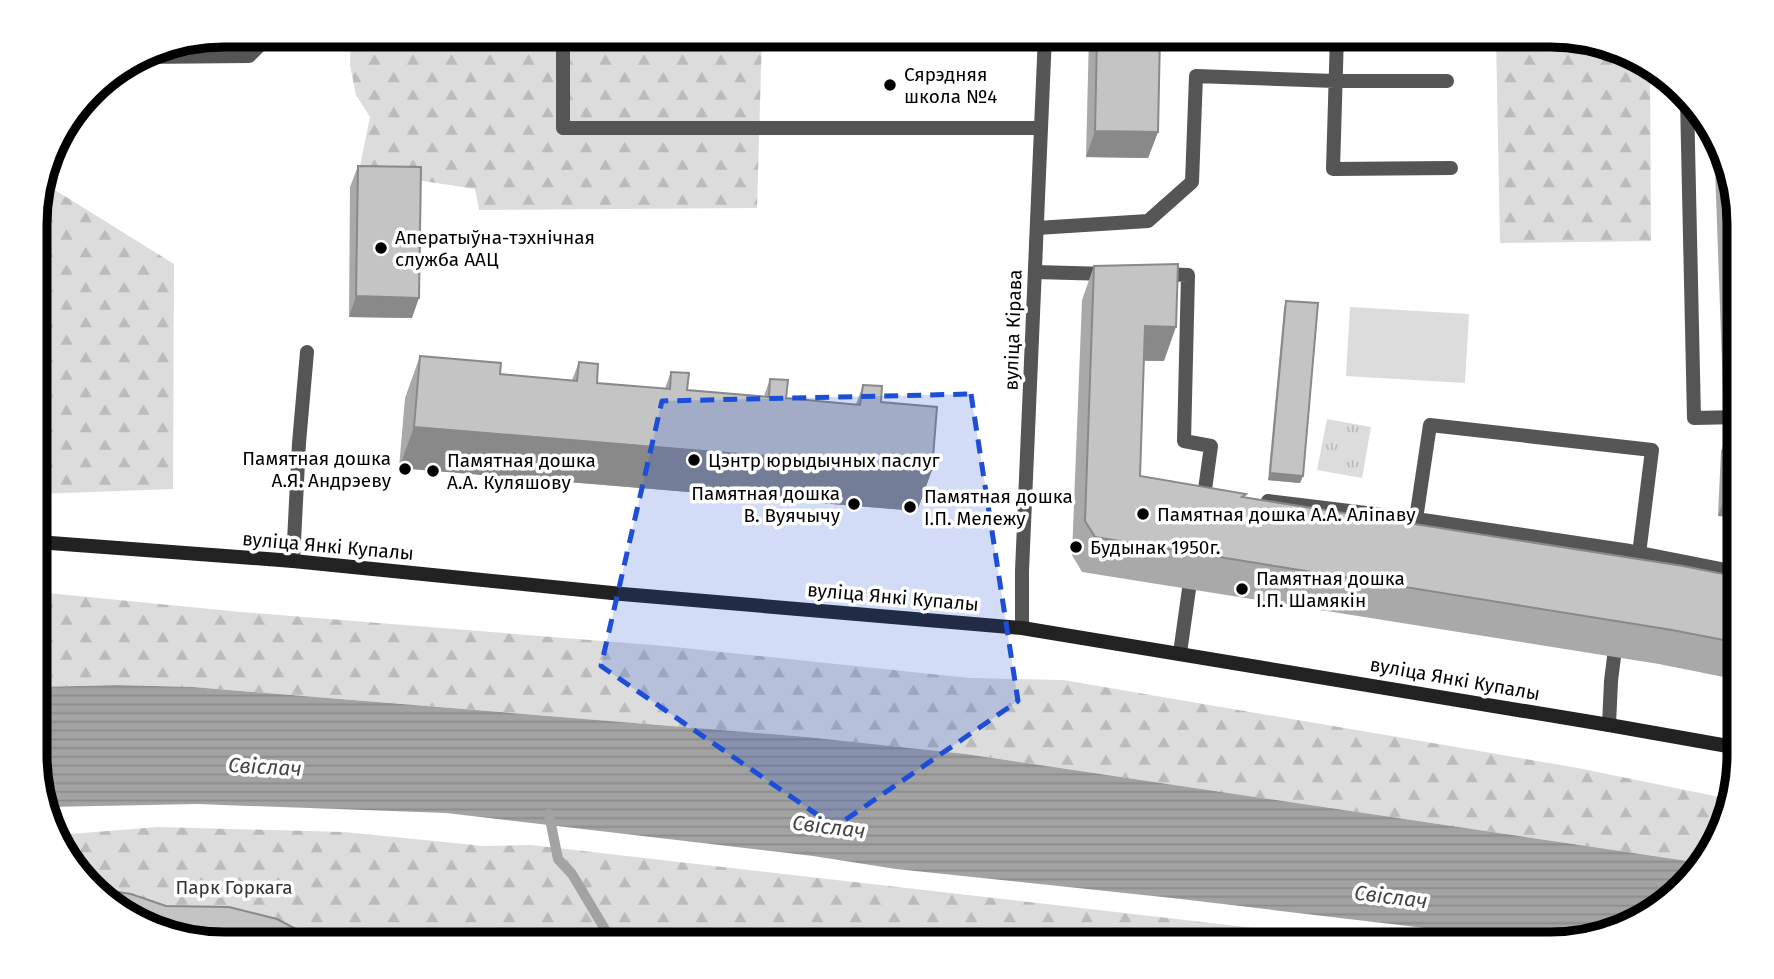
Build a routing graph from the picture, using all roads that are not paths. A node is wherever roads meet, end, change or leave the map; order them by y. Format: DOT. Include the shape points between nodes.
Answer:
graph roads {
  1 [pos="258,47"];
  2 [pos="563,47"];
  3 [pos="1044,47"];
  4 [pos="1336,47"];
  5 [pos="168,57"];
  6 [pos="1335,81"];
  7 [pos="1447,81"];
  8 [pos="1687,114"];
  9 [pos="1041,128"];
  10 [pos="1451,168"];
  11 [pos="1037,228"];
  12 [pos="1035,272"];
  13 [pos="1121,274"];
  14 [pos="1147,274"];
  15 [pos="307,352"];
  16 [pos="1727,417"];
  17 [pos="1257,500"];
  18 [pos="1201,513"];
  19 [pos="1416,519"];
  20 [pos="47,543"];
  21 [pos="1632,555"];
  22 [pos="293,561"];
  23 [pos="1720,569"];
  24 [pos="1189,589"];
  25 [pos="1022,628"];
  26 [pos="1180,653"];
  27 [pos="1614,657"];
  28 [pos="1609,725"];
  29 [pos="1727,746"];
  1 -- 5 [label="street" via="249,56"];
  2 -- 9 [label="street" via="563,128"];
  3 -- 9 [label="street, вуліца Кірава"];
  4 -- 6 [label="street"];
  6 -- 7 [label="street"];
  6 -- 10 [label="street" via="1333,169"];
  6 -- 11 [label="street" via="1196,76 1192,182 1148,221"];
  8 -- 16 [label="street" via="1695,418"];
  9 -- 11 [label="street, вуліца Кірава"];
  11 -- 12 [label="street, вуліца Кірава"];
  12 -- 13 [label="street"];
  12 -- 25 [label="street, вуліца Кірава"];
  14 -- 18 [label="street" via="1188,275 1184,441 1211,446 1211,495"];
  15 -- 22 [label="street"];
  17 -- 19 [label="street"];
  19 -- 21 [label="street"];
  19 -- 21 [label="street" via="1430,425 1652,450"];
  20 -- 22 [label="main road, вуліца Янкі Купалы"];
  21 -- 23 [label="street"];
  22 -- 25 [label="main road, вуліца Янкі Купалы"];
  24 -- 26 [label="street"];
  25 -- 26 [label="main road, вуліца Янкі Купалы"];
  26 -- 28 [label="main road, вуліца Янкі Купалы"];
  27 -- 28 [label="street"];
  28 -- 29 [label="main road, вуліца Янкі Купалы"];
}
